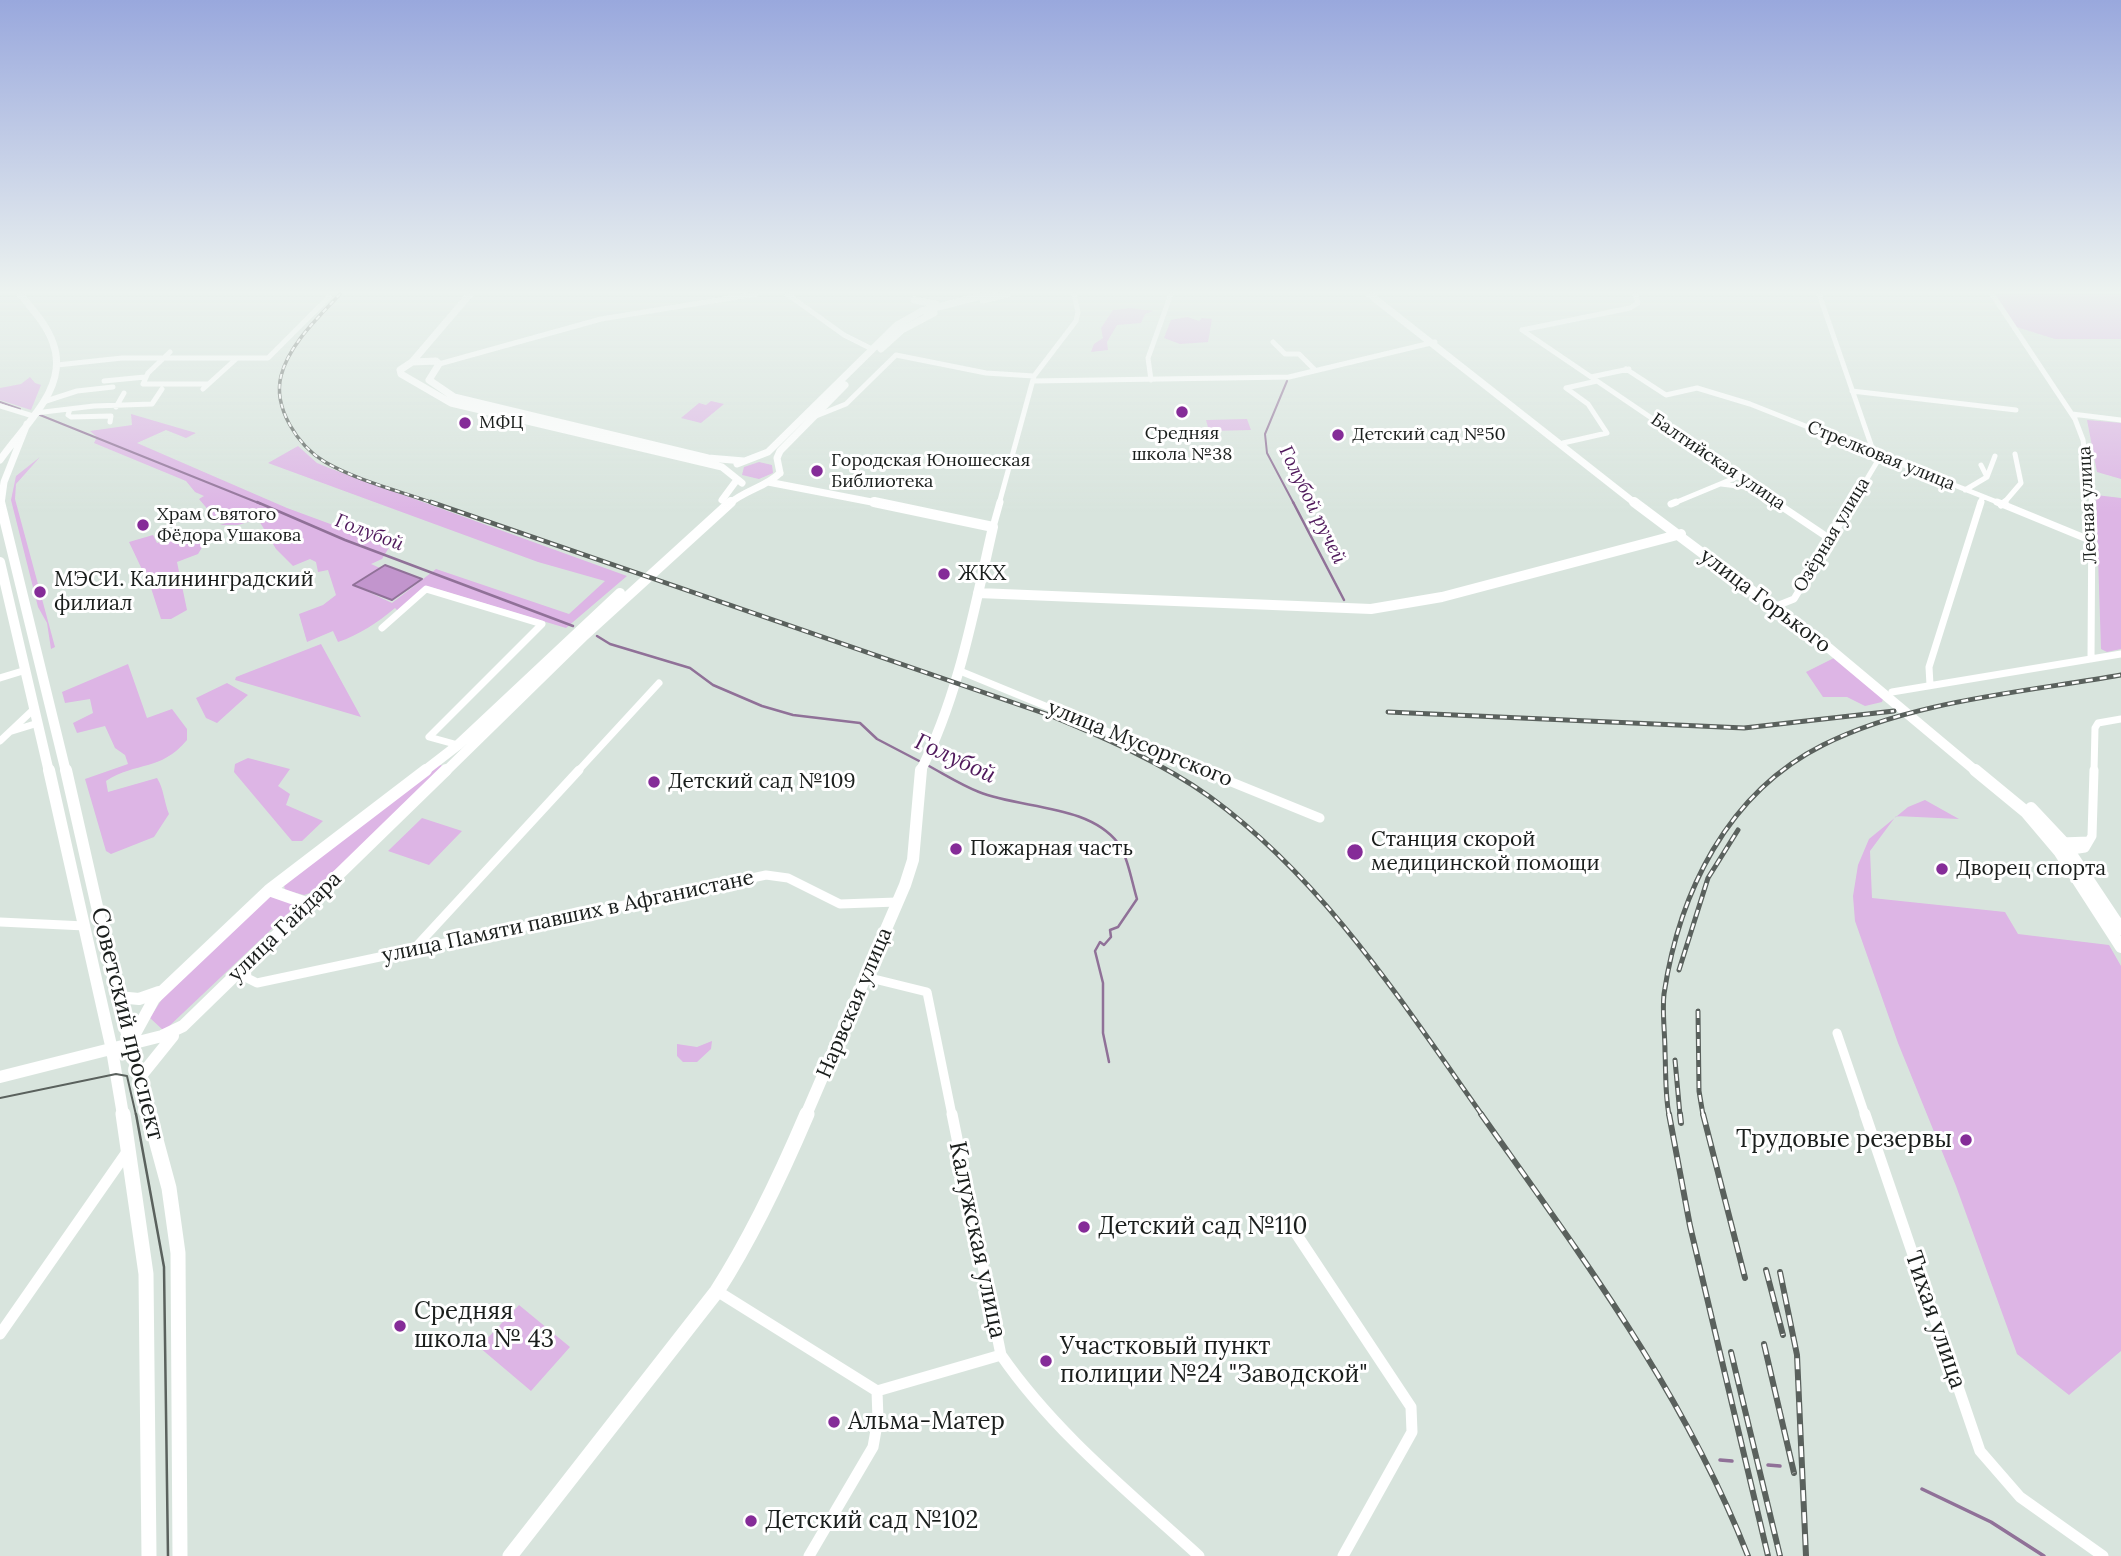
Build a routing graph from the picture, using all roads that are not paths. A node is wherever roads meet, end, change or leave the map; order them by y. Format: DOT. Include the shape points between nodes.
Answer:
graph roads {
  1 [pos="56,367"];
  2 [pos="155,367"];
  3 [pos="227,367"];
  4 [pos="405,367"];
  5 [pos="429,367"];
  6 [pos="434,367"];
  7 [pos="854,367"];
  8 [pos="864,367"];
  9 [pos="883,367"];
  10 [pos="954,367"];
  11 [pos="1042,367"];
  12 [pos="1149,367"];
  13 [pos="1311,367"];
  14 [pos="1324,367"];
  15 [pos="1464,367"];
  16 [pos="1464,367"];
  17 [pos="1575,367"];
  18 [pos="1844,367"];
  19 [pos="2040,367"];
  20 [pos="1314,369"];
  21 [pos="147,375"];
  22 [pos="409,376"];
  23 [pos="1034,378"];
  24 [pos="106,379"];
  25 [pos="1594,379"];
  26 [pos="1151,380"];
  27 [pos="208,384"];
  28 [pos="113,387"];
  29 [pos="162,389"];
  30 [pos="203,389"];
  31 [pos="1852,391"];
  32 [pos="124,393"];
  33 [pos="45,401"];
  34 [pos="117,405"];
  35 [pos="0,406"];
  36 [pos="70,409"];
  37 [pos="2016,410"];
  38 [pos="519,414"];
  39 [pos="2072,414"];
  40 [pos="33,416"];
  41 [pos="509,417"];
  42 [pos="813,417"];
  43 [pos="2121,420"];
  44 [pos="1563,443"];
  45 [pos="1876,452"];
  46 [pos="2015,454"];
  47 [pos="1995,456"];
  48 [pos="756,458"];
  49 [pos="744,461"];
  50 [pos="0,462"];
  51 [pos="1981,465"];
  52 [pos="779,468"];
  53 [pos="1737,477"];
  54 [pos="1987,477"];
  55 [pos="733,478"];
  56 [pos="768,482"];
  57 [pos="1718,484"];
  58 [pos="758,485"];
  59 [pos="793,485"];
  60 [pos="1755,489"];
  61 [pos="1965,490"];
  62 [pos="1982,498"];
  63 [pos="0,501"];
  64 [pos="1671,504"];
  65 [pos="2001,505"];
  66 [pos="993,527"];
  67 [pos="1680,534"];
  68 [pos="1830,539"];
  69 [pos="2092,541"];
  70 [pos="0,562"];
  71 [pos="656,566"];
  72 [pos="626,593"];
  73 [pos="978,593"];
  74 [pos="1777,606"];
  75 [pos="382,628"];
  76 [pos="2121,654"];
  77 [pos="2091,659"];
  78 [pos="26,670"];
  79 [pos="960,671"];
  80 [pos="0,678"];
  81 [pos="659,683"];
  82 [pos="1930,685"];
  83 [pos="1889,693"];
  84 [pos="35,708"];
  85 [pos="2121,719"];
  86 [pos="38,723"];
  87 [pos="9,732"];
  88 [pos="0,741"];
  89 [pos="458,745"];
  90 [pos="1320,818"];
  91 [pos="2061,847"];
  92 [pos="269,890"];
  93 [pos="897,902"];
  94 [pos="309,904"];
  95 [pos="0,922"];
  96 [pos="85,926"];
  97 [pos="2121,929"];
  98 [pos="2121,947"];
  99 [pos="413,950"];
  100 [pos="246,965"];
  101 [pos="866,977"];
  102 [pos="161,991"];
  103 [pos="118,997"];
  104 [pos="183,1026"];
  105 [pos="1837,1033"];
  106 [pos="130,1043"];
  107 [pos="112,1050"];
  108 [pos="0,1077"];
  109 [pos="140,1077"];
  110 [pos="129,1149"];
  111 [pos="1291,1226"];
  112 [pos="717,1291"];
  113 [pos="0,1334"];
  114 [pos="1001,1355"];
  115 [pos="877,1391"];
  116 [pos="149,1556"];
  117 [pos="180,1556"];
  118 [pos="510,1556"];
  119 [pos="810,1556"];
  120 [pos="1199,1556"];
  121 [pos="1343,1556"];
  122 [pos="2104,1556"];
  1 -- 33 [label="main road, Советский проспект"];
  2 -- 21 [label="street"];
  3 -- 27 [label="street"];
  4 -- 22 [label="main road" via="401,374"];
  5 -- 22 [label="main road"];
  6 -- 38 [label="main road" via="428,378 442,392"];
  7 -- 48 [label="main road, улица Гайдара"];
  8 -- 42 [label="main road, улица Гайдара"];
  9 -- 42 [label="street" via="846,404"];
  10 -- 23 [label="street"];
  11 -- 23 [label="street, Нарвская улица"];
  12 -- 26 [label="street"];
  13 -- 20 [label="street"];
  14 -- 20 [label="street"];
  15 -- 44 [label="main road, улица Горького"];
  16 -- 67 [label="main road, улица Горького"];
  17 -- 25 [label="street, Балтийская улица"];
  18 -- 31 [label="street, Озёрная улица"];
  19 -- 39 [label="street, Лесная улица"];
  20 -- 26 [label="street" via="1289,377"];
  21 -- 24 [label="street"];
  21 -- 27 [label="street" via="145,385"];
  22 -- 41 [label="main road" via="443,400"];
  23 -- 26 [label="street"];
  23 -- 66 [label="street, Нарвская улица"];
  25 -- 44 [label="street" via="1566,388 1588,404 1607,433"];
  25 -- 45 [label="street, Стрелковая улица" via="1629,369 1666,395 1697,388"];
  25 -- 53 [label="street, Балтийская улица"];
  27 -- 30 [label="street"];
  28 -- 33 [label="street"];
  29 -- 34 [label="street" via="152,404"];
  31 -- 37 [label="street"];
  31 -- 45 [label="street, Озёрная улица"];
  32 -- 34 [label="street"];
  33 -- 40 [label="main road, Советский проспект"];
  34 -- 36 [label="street"];
  34 -- 36 [label="street" via="110,419 78,418 68,415"];
  35 -- 40 [label="street"];
  36 -- 40 [label="street"];
  38 -- 41 [label="main road"];
  38 -- 49 [label="main road" via="708,458"];
  39 -- 43 [label="street"];
  39 -- 69 [label="street, Лесная улица" via="2089,455"];
  40 -- 50 [label="main road, Советский проспект"];
  40 -- 63 [label="main road, Советский проспект"];
  41 -- 55 [label="main road" via="722,467"];
  42 -- 52 [label="main road, улица Гайдара" via="780,451"];
  44 -- 67 [label="main road, улица Горького"];
  45 -- 61 [label="street, Стрелковая улица"];
  45 -- 68 [label="street, Озёрная улица" via="1877,462"];
  46 -- 65 [label="street" via="2021,483"];
  47 -- 54 [label="street"];
  48 -- 49 [label="main road, улица Гайдара"];
  48 -- 52 [label="main road, улица Гайдара"];
  49 -- 55 [label="main road, улица Гайдара"];
  51 -- 54 [label="street"];
  52 -- 56 [label="main road, улица Гайдара"];
  52 -- 59 [label="main road"];
  53 -- 57 [label="street"];
  53 -- 60 [label="street, Балтийская улица"];
  54 -- 61 [label="street"];
  55 -- 58 [label="main road, улица Гайдара"];
  55 -- 71 [label="main road, улица Гайдара" via="730,493"];
  56 -- 58 [label="main road, улица Гайдара"];
  56 -- 59 [label="main road"];
  57 -- 60 [label="street"];
  57 -- 64 [label="street"];
  58 -- 71 [label="main road, улица Гайдара"];
  59 -- 66 [label="main road"];
  60 -- 68 [label="street, Балтийская улица"];
  61 -- 62 [label="street, Стрелковая улица"];
  62 -- 65 [label="street, Стрелковая улица"];
  62 -- 82 [label="street" via="1929,667"];
  63 -- 103 [label="main road, Советский проспект"];
  65 -- 69 [label="street, Стрелковая улица"];
  66 -- 73 [label="main road, Нарвская улица"];
  67 -- 73 [label="main road" via="1380,608"];
  67 -- 74 [label="main road, улица Горького"];
  68 -- 74 [label="street, Озёрная улица" via="1794,599"];
  69 -- 77 [label="street, Лесная улица"];
  70 -- 78 [label="main road, Советский проспект"];
  71 -- 72 [label="main road, улица Гайдара"];
  72 -- 89 [label="main road, улица Гайдара"];
  72 -- 94 [label="main road, улица Гайдара"];
  73 -- 79 [label="main road, Нарвская улица"];
  74 -- 83 [label="main road, улица Горького"];
  75 -- 89 [label="street" via="426,589 542,624 429,737"];
  76 -- 77 [label="street"];
  77 -- 82 [label="street"];
  78 -- 80 [label="street"];
  78 -- 84 [label="main road, Советский проспект"];
  79 -- 90 [label="street, улица Мусоргского"];
  79 -- 93 [label="main road, Нарвская улица" via="916,793 913,860"];
  81 -- 99 [label="street"];
  82 -- 83 [label="street"];
  83 -- 91 [label="main road, улица Горького" via="2029,810"];
  84 -- 86 [label="main road, Советский проспект"];
  84 -- 87 [label="street"];
  85 -- 91 [label="street" via="2095,727 2094,818 2089,841 2085,848"];
  86 -- 87 [label="street"];
  86 -- 96 [label="main road, Советский проспект"];
  87 -- 88 [label="street"];
  89 -- 92 [label="main road, улица Гайдара"];
  91 -- 97 [label="main road, улица Горького"];
  91 -- 98 [label="main road, улица Горького"];
  92 -- 94 [label="main road"];
  92 -- 102 [label="main road, улица Гайдара"];
  93 -- 99 [label="street, улица Памяти павших в Афганистане" via="831,902 787,876 766,875"];
  93 -- 101 [label="main road, Нарвская улица"];
  94 -- 100 [label="main road, улица Гайдара"];
  95 -- 96 [label="street"];
  96 -- 107 [label="main road, Советский проспект"];
  99 -- 100 [label="street, улица Памяти павших в Афганистане" via="257,983 247,978"];
  100 -- 104 [label="main road, улица Гайдара"];
  101 -- 112 [label="main road, Нарвская улица" via="776,1186"];
  101 -- 114 [label="street, Калужская улица" via="928,992"];
  102 -- 103 [label="main road" via="139,999"];
  102 -- 106 [label="main road, улица Гайдара"];
  103 -- 106 [label="main road, Советский проспект"];
  104 -- 106 [label="main road, улица Гайдара" via="164,1038"];
  104 -- 109 [label="main road"];
  105 -- 122 [label="street, Тихая улица" via="1980,1451 2013,1493"];
  106 -- 107 [label="main road"];
  106 -- 109 [label="main road, Советский проспект"];
  107 -- 108 [label="main road"];
  107 -- 110 [label="main road, Советский проспект"];
  109 -- 117 [label="main road, Советский проспект" via="169,1188 178,1253"];
  110 -- 113 [label="street"];
  110 -- 116 [label="main road, Советский проспект" via="146,1274"];
  111 -- 121 [label="street" via="1411,1407 1413,1418 1412,1432"];
  112 -- 115 [label="street"];
  112 -- 118 [label="main road, Нарвская улица"];
  114 -- 115 [label="street"];
  114 -- 120 [label="street, Калужская улица" via="1051,1418"];
  115 -- 119 [label="street" via="873,1447"];
}
